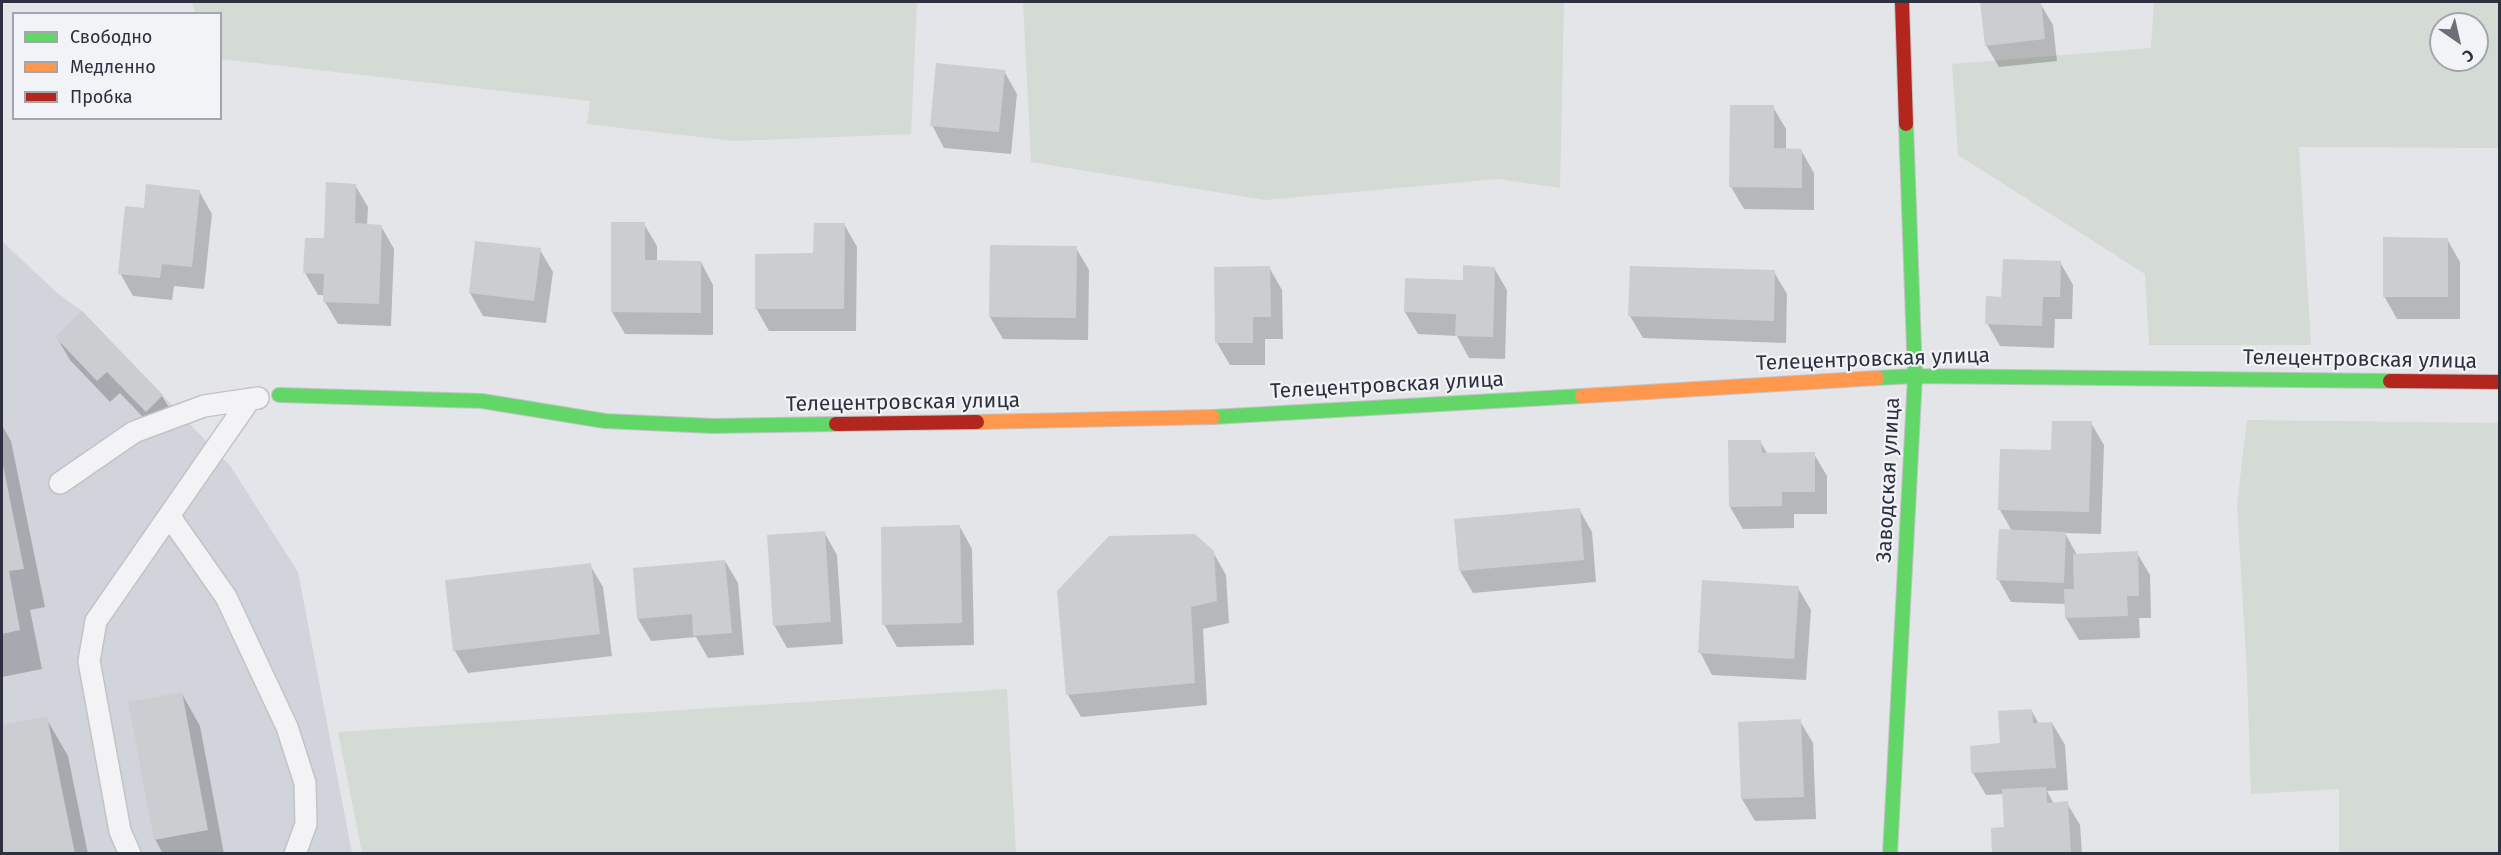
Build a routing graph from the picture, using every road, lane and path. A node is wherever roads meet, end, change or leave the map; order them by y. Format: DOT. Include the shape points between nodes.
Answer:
graph roads {
  1 [pos="1902,2"];
  2 [pos="1915,376"];
  3 [pos="2499,382"];
  4 [pos="279,395"];
  5 [pos="250,399"];
  6 [pos="60,483"];
  7 [pos="170,517"];
  8 [pos="130,854"];
  9 [pos="295,854"];
  10 [pos="1890,854"];
  1 -- 2 [label="street, Заводская улица"];
  2 -- 3 [label="street, Телецентровская улица"];
  2 -- 4 [label="street, Телецентровская улица" via="1187,419 967,424 713,426 605,421 482,401"];
  2 -- 10 [label="street, Заводская улица"];
  4 -- 5 [label="lane"];
  5 -- 6 [label="lane" via="204,406 134,432"];
  5 -- 7 [label="lane"];
  7 -- 8 [label="lane" via="96,621 89,661 120,831"];
  7 -- 9 [label="lane" via="226,597 287,727 305,783 306,824"];
}
